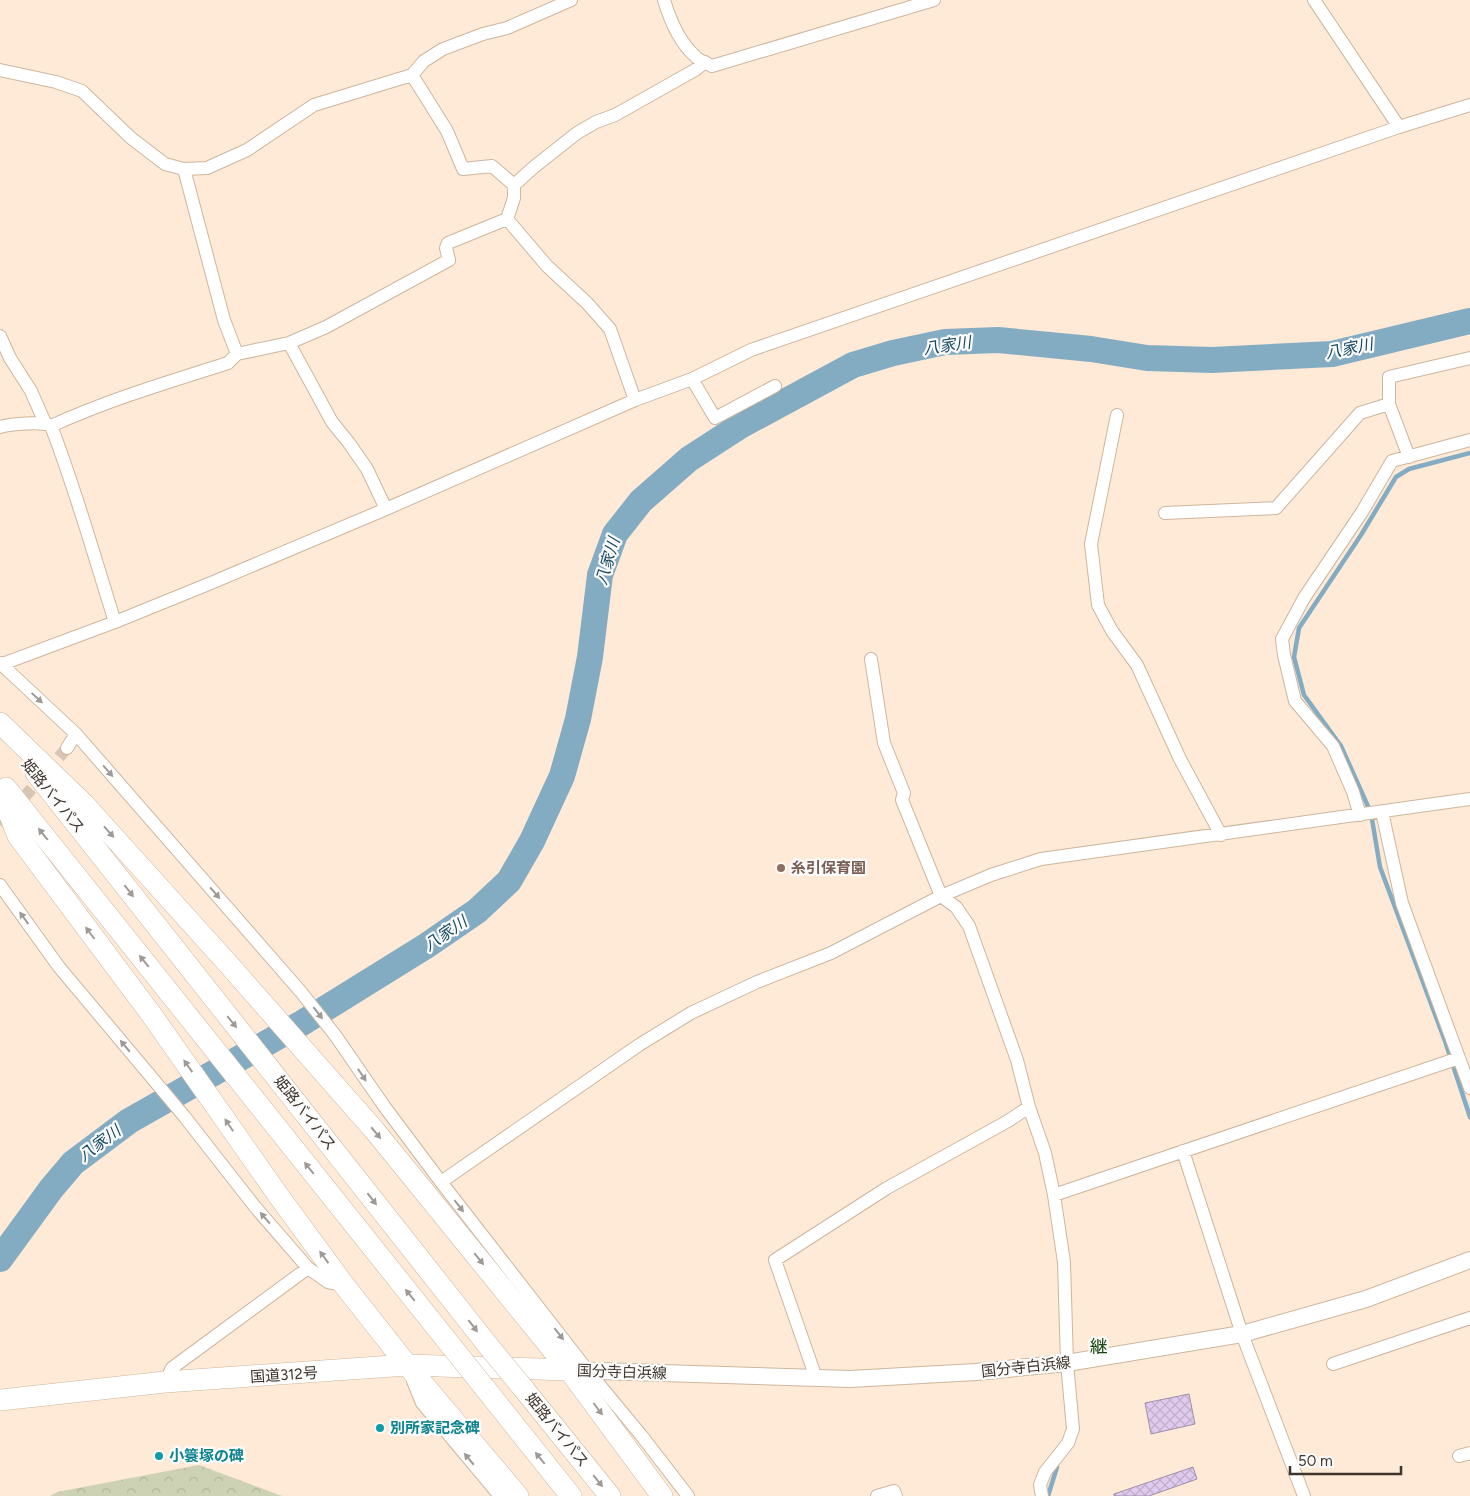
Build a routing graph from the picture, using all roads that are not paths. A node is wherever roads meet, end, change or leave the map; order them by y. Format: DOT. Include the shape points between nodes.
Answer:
graph roads {
  1 [pos="571,0"];
  2 [pos="664,0"];
  3 [pos="934,0"];
  4 [pos="1314,0"];
  5 [pos="705,62"];
  6 [pos="0,70"];
  7 [pos="412,75"];
  8 [pos="1470,105"];
  9 [pos="1399,127"];
  10 [pos="184,169"];
  11 [pos="514,185"];
  12 [pos="507,219"];
  13 [pos="0,336"];
  14 [pos="289,343"];
  15 [pos="237,354"];
  16 [pos="1470,358"];
  17 [pos="692,379"];
  18 [pos="774,386"];
  19 [pos="635,400"];
  20 [pos="1389,404"];
  21 [pos="1117,415"];
  22 [pos="48,424"];
  23 [pos="0,426"];
  24 [pos="1470,440"];
  25 [pos="1409,457"];
  26 [pos="386,509"];
  27 [pos="1165,513"];
  28 [pos="115,622"];
  29 [pos="871,658"];
  30 [pos="0,664"];
  31 [pos="0,723"];
  32 [pos="0,730"];
  33 [pos="76,734"];
  34 [pos="67,748"];
  35 [pos="0,780"];
  36 [pos="0,790"];
  37 [pos="1470,800"];
  38 [pos="1382,812"];
  39 [pos="1360,815"];
  40 [pos="1221,834"];
  41 [pos="0,885"];
  42 [pos="941,896"];
  43 [pos="1459,1058"];
  44 [pos="1470,1088"];
  45 [pos="1029,1107"];
  46 [pos="1183,1151"];
  47 [pos="441,1182"];
  48 [pos="1054,1195"];
  49 [pos="1470,1260"];
  50 [pos="308,1268"];
  51 [pos="344,1285"];
  52 [pos="1470,1318"];
  53 [pos="1242,1334"];
  54 [pos="1067,1363"];
  55 [pos="1332,1364"];
  56 [pos="407,1365"];
  57 [pos="578,1371"];
  58 [pos="816,1378"];
  59 [pos="165,1382"];
  60 [pos="0,1400"];
  61 [pos="500,1496"];
  62 [pos="518,1496"];
  63 [pos="571,1496"];
  64 [pos="610,1496"];
  65 [pos="662,1496"];
  66 [pos="688,1496"];
  67 [pos="876,1496"];
  68 [pos="896,1496"];
  69 [pos="1042,1496"];
  70 [pos="1304,1496"];
  1 -- 7 [label="street" via="507,28 443,49 424,61"];
  2 -- 5 [label="street" via="682,41 695,57"];
  3 -- 5 [label="street" via="712,66"];
  4 -- 9 [label="street"];
  5 -- 11 [label="street" via="615,115 577,133"];
  6 -- 10 [label="street" via="82,90 131,138 165,164"];
  7 -- 10 [label="street" via="314,105 247,150 207,168"];
  7 -- 11 [label="street" via="447,131 464,170 492,166"];
  8 -- 9 [label="street"];
  9 -- 17 [label="street" via="751,350"];
  10 -- 15 [label="street" via="224,320"];
  11 -- 12 [label="street" via="514,198"];
  12 -- 14 [label="street" via="448,243 449,260 326,327"];
  12 -- 19 [label="street" via="547,266 587,303 610,330"];
  13 -- 22 [label="street"];
  14 -- 15 [label="street"];
  14 -- 26 [label="street" via="332,422 367,469"];
  15 -- 22 [label="street" via="228,363"];
  16 -- 20 [label="street" via="1389,377"];
  17 -- 18 [label="street" via="715,418"];
  17 -- 19 [label="street"];
  19 -- 26 [label="street"];
  20 -- 25 [label="street"];
  20 -- 27 [label="street" via="1360,413 1276,508"];
  21 -- 40 [label="street" via="1092,544 1098,605 1112,631 1137,664 1180,759"];
  22 -- 23 [label="street"];
  22 -- 28 [label="street" via="89,533"];
  24 -- 25 [label="street"];
  25 -- 39 [label="street" via="1392,461 1304,598 1282,639 1295,701 1333,746"];
  26 -- 28 [label="street"];
  28 -- 30 [label="street"];
  29 -- 42 [label="street" via="884,743 904,793 902,800"];
  30 -- 33 [label="street, one-way"];
  31 -- 57 [label="highway, one-way" via="84,804 230,966"];
  32 -- 64 [label="highway, 姫路バイパス, one-way, bridge"];
  33 -- 34 [label="street"];
  33 -- 47 [label="street, one-way" via="301,992"];
  63 -- 35 [label="highway, 姫路バイパス, one-way, bridge"];
  51 -- 36 [label="highway, one-way" via="151,1014 18,836"];
  37 -- 38 [label="street"];
  38 -- 39 [label="street"];
  38 -- 43 [label="street" via="1402,902"];
  39 -- 40 [label="street"];
  40 -- 42 [label="street" via="1041,859"];
  50 -- 41 [label="street, one-way" via="59,967"];
  42 -- 45 [label="street" via="956,907 969,926 1017,1060"];
  42 -- 47 [label="street" via="831,953 691,1013 639,1045"];
  43 -- 44 [label="street"];
  43 -- 46 [label="street"];
  45 -- 48 [label="street" via="1045,1152"];
  45 -- 58 [label="street" via="887,1188 775,1260"];
  46 -- 48 [label="street"];
  46 -- 53 [label="street"];
  47 -- 57 [label="street, one-way"];
  48 -- 54 [label="street" via="1064,1262"];
  49 -- 53 [label="main road, 国分寺白浜線" via="1366,1299"];
  50 -- 51 [label="street" via="328,1282"];
  50 -- 59 [label="street" via="172,1368"];
  51 -- 56 [label="highway"];
  52 -- 55 [label="street"];
  53 -- 54 [label="main road, 国分寺白浜線"];
  53 -- 70 [label="street"];
  54 -- 58 [label="main road, 国分寺白浜線" via="976,1372"];
  54 -- 69 [label="street" via="1074,1429 1068,1443 1044,1472 1040,1485"];
  56 -- 57 [label="highway, 国道312号"];
  56 -- 59 [label="highway, 国道312号"];
  61 -- 56 [label="street, one-way" via="422,1403"];
  56 -- 62 [label="highway"];
  57 -- 58 [label="main road, 国分寺白浜線"];
  57 -- 65 [label="highway, one-way"];
  57 -- 66 [label="street" via="641,1435"];
  59 -- 60 [label="highway, 国道312号"];
  67 -- 68 [label="street" via="894,1491"];
}
